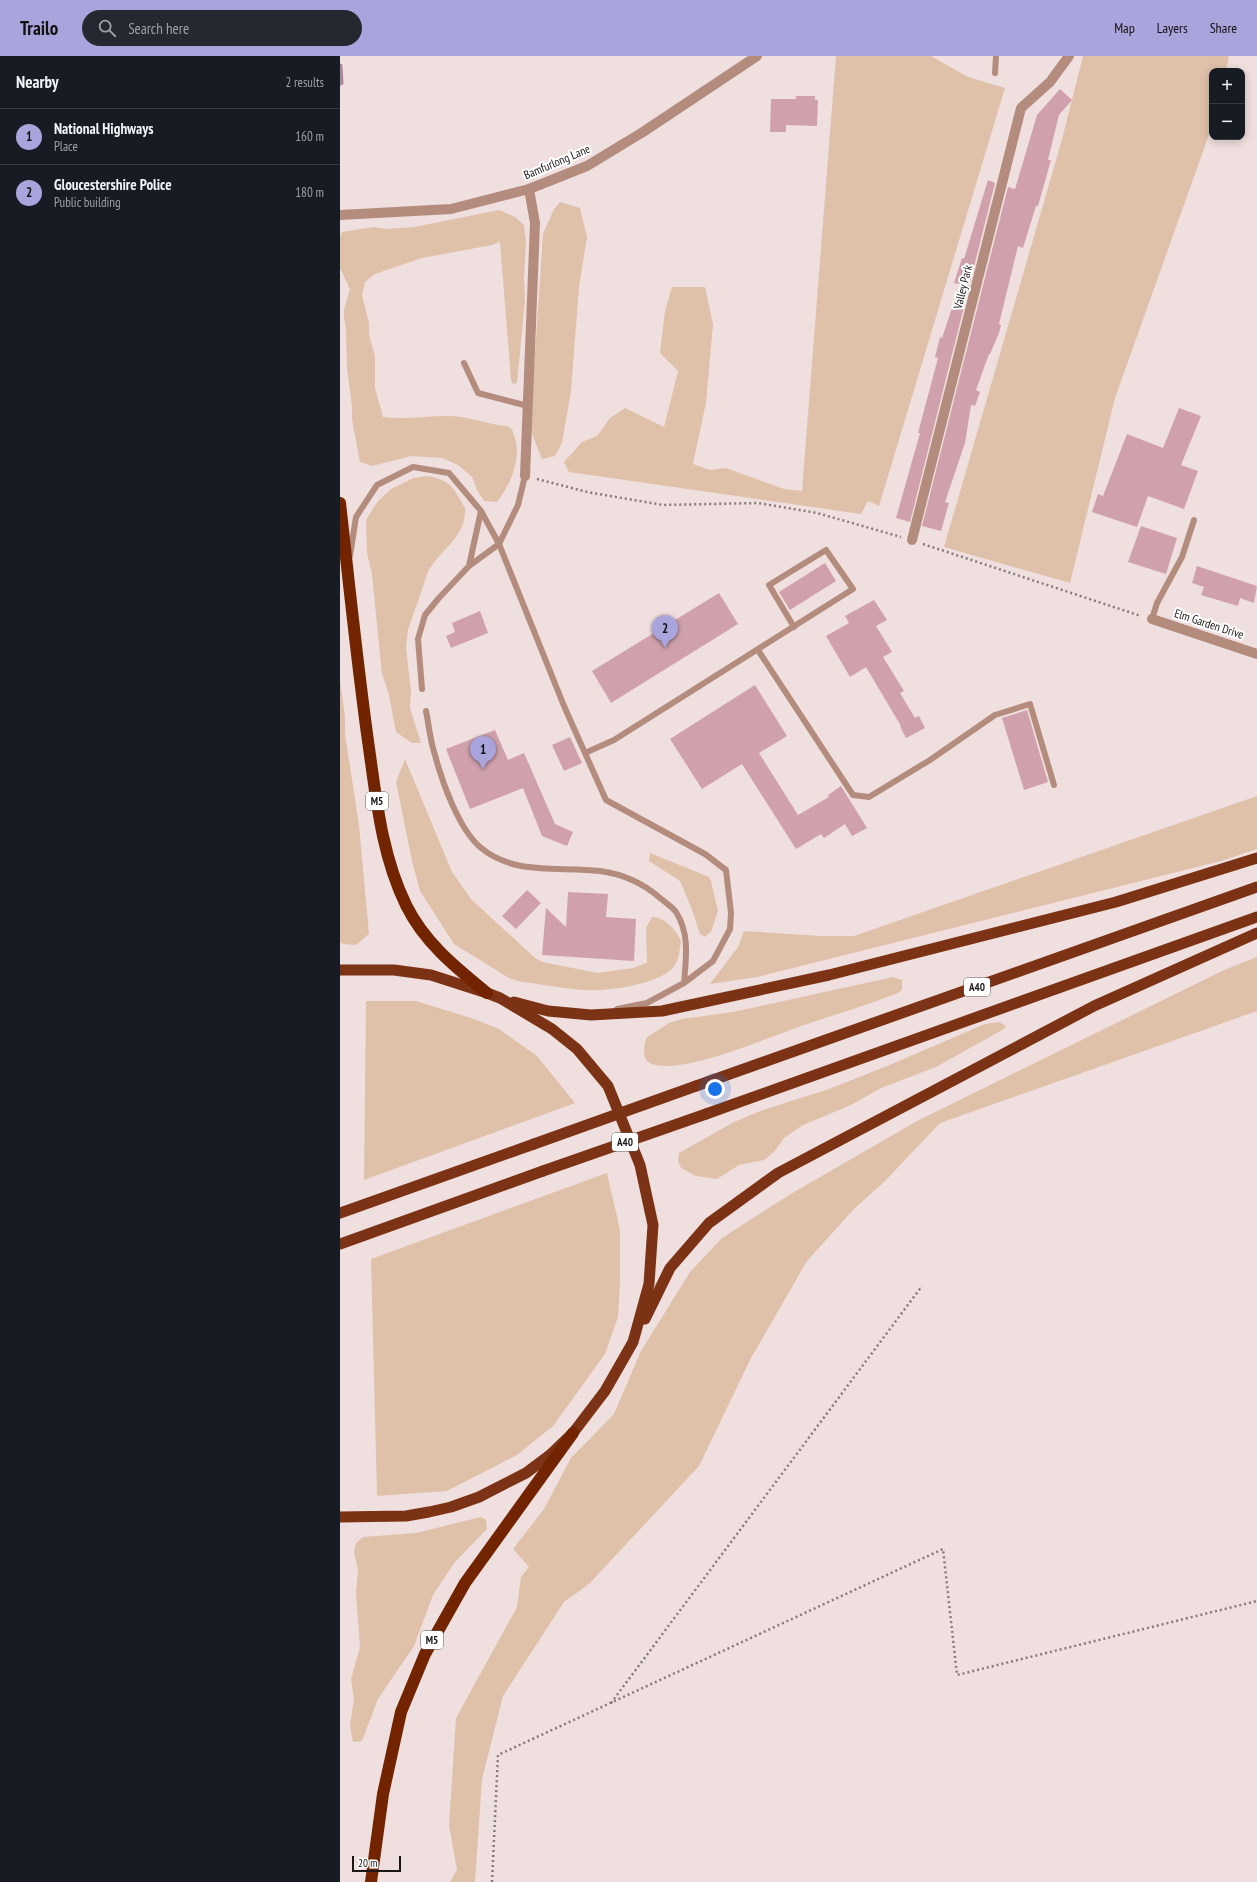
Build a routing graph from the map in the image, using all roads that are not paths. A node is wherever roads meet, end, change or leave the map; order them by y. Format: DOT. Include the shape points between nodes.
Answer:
graph roads {
  1 [pos="757,56"];
  2 [pos="996,56"];
  3 [pos="1069,56"];
  4 [pos="995,73"];
  5 [pos="529,189"];
  6 [pos="340,215"];
  7 [pos="464,363"];
  8 [pos="528,406"];
  9 [pos="525,476"];
  10 [pos="340,503"];
  11 [pos="481,511"];
  12 [pos="1194,520"];
  13 [pos="912,540"];
  14 [pos="499,544"];
  15 [pos="468,566"];
  16 [pos="348,574"];
  17 [pos="1152,619"];
  18 [pos="794,627"];
  19 [pos="758,650"];
  20 [pos="1257,654"];
  21 [pos="422,689"];
  22 [pos="426,711"];
  23 [pos="585,753"];
  24 [pos="1054,785"];
  25 [pos="1257,858"];
  26 [pos="1257,887"];
  27 [pos="1257,917"];
  28 [pos="1257,934"];
  29 [pos="340,970"];
  30 [pos="684,983"];
  31 [pos="487,993"];
  32 [pos="500,998"];
  33 [pos="591,1015"];
  34 [pos="340,1213"];
  35 [pos="340,1244"];
  36 [pos="633,1342"];
  37 [pos="573,1433"];
  38 [pos="340,1517"];
  39 [pos="371,1882"];
  1 -- 5 [label="street, Bamfurlong Lane" via="587,166"];
  2 -- 4 [label="lane"];
  3 -- 13 [label="street, Valley Park" via="1050,82 1021,108"];
  5 -- 6 [label="street, Bamfurlong Lane" via="451,209"];
  5 -- 8 [label="street" via="535,223"];
  7 -- 8 [label="lane" via="478,393"];
  8 -- 9 [label="street"];
  9 -- 14 [label="lane" via="518,505"];
  10 -- 16 [label="highway, M5"];
  11 -- 14 [label="lane"];
  11 -- 15 [label="lane"];
  11 -- 16 [label="lane" via="449,473 413,468 377,485 356,517"];
  12 -- 17 [label="lane" via="1182,557 1157,603"];
  14 -- 15 [label="lane"];
  14 -- 23 [label="lane"];
  15 -- 21 [label="lane" via="425,615 418,639"];
  16 -- 31 [label="highway, M5" via="379,817 392,871 406,906 433,946 454,967"];
  17 -- 20 [label="street, Elm Garden Drive"];
  18 -- 18 [label="lane" via="769,585 826,550 853,590"];
  18 -- 19 [label="lane"];
  19 -- 23 [label="lane" via="614,740"];
  19 -- 24 [label="lane" via="854,795 869,797 930,760 995,715 1030,704"];
  22 -- 30 [label="lane" via="434,755 459,820 480,846 503,861 540,869 600,871 630,879 652,891 675,912 686,933"];
  23 -- 30 [label="lane" via="606,800 705,854 726,870 731,913 730,929 713,961"];
  25 -- 33 [label="highway" via="1116,902 829,975 662,1011"];
  26 -- 34 [label="highway, A40, bridge"];
  27 -- 35 [label="highway, A40, bridge"];
  28 -- 36 [label="highway" via="1094,1006 778,1173 709,1223 670,1268"];
  29 -- 31 [label="highway" via="394,970 431,975"];
  30 -- 33 [label="lane" via="647,1003"];
  31 -- 32 [label="highway"];
  32 -- 33 [label="highway" via="548,1011"];
  32 -- 36 [label="highway" via="552,1029 577,1049 608,1086 640,1164 653,1225 649,1284"];
  36 -- 37 [label="highway" via="605,1391"];
  37 -- 38 [label="highway" via="526,1473 479,1497 429,1512 382,1517"];
  37 -- 39 [label="highway, M5" via="465,1582 425,1654 401,1712 383,1794"];
}
